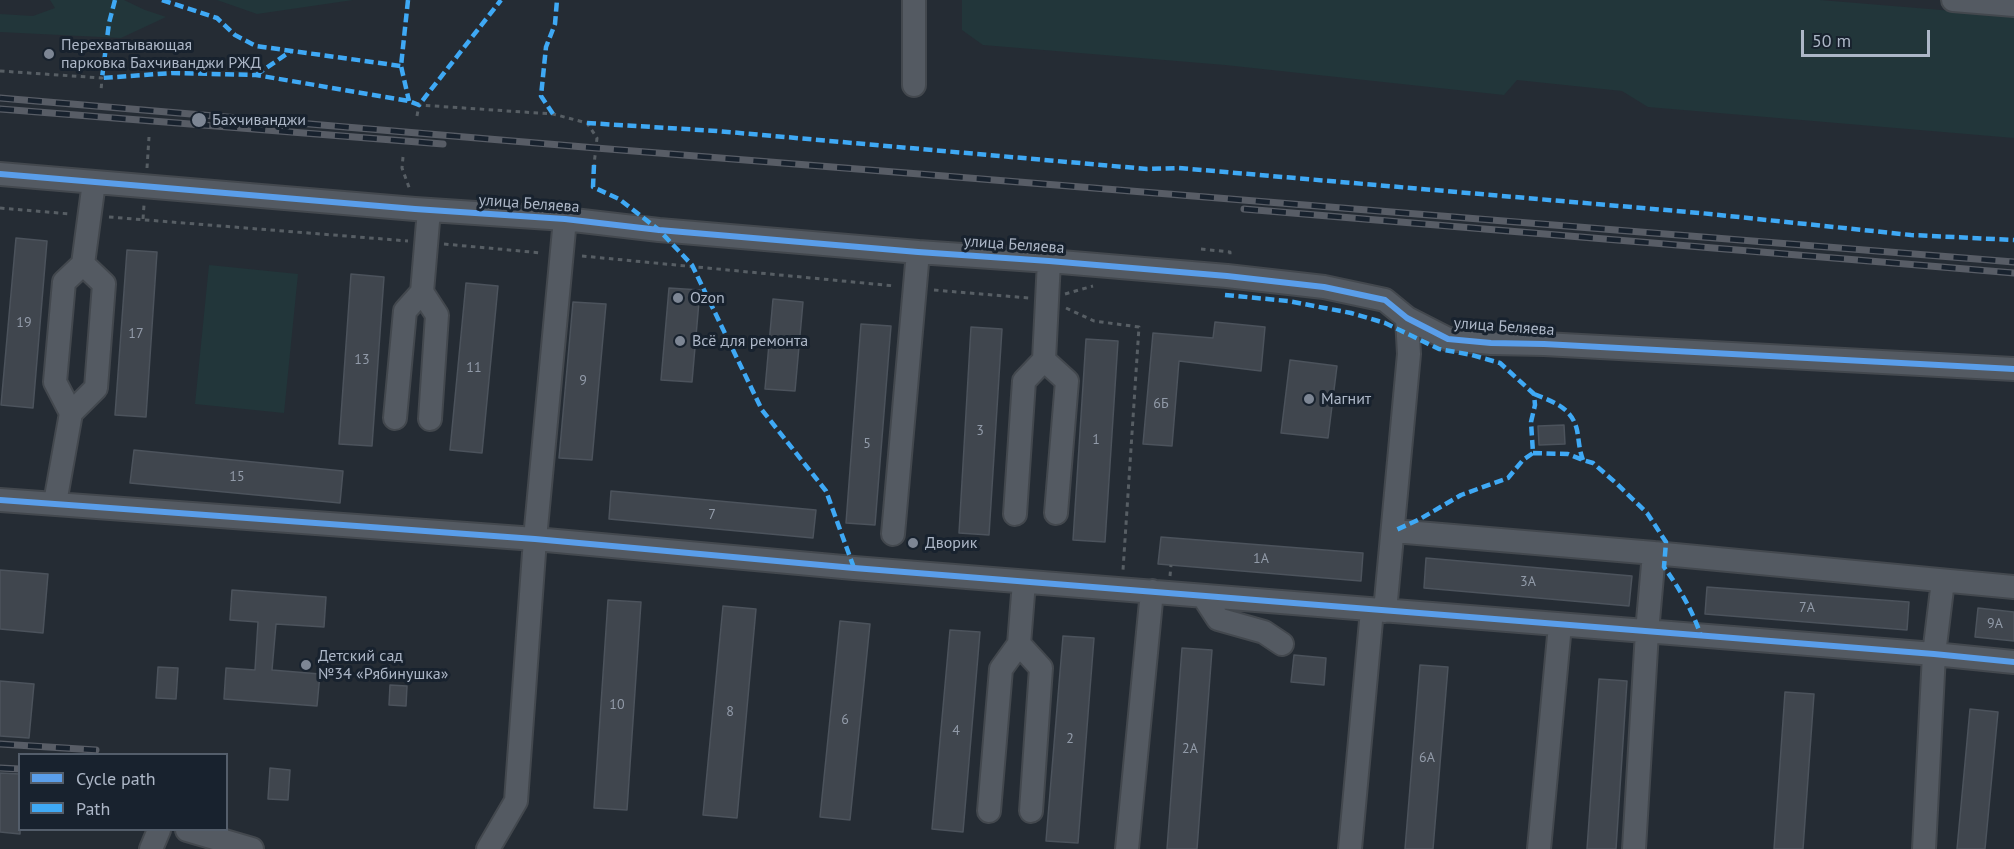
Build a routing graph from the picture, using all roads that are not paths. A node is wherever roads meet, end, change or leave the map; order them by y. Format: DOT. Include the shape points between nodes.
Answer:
graph roads {
  1 [pos="914,0"];
  2 [pos="1953,0"];
  3 [pos="2014,5"];
  4 [pos="914,85"];
  5 [pos="0,174"];
  6 [pos="94,182"];
  7 [pos="429,210"];
  8 [pos="565,219"];
  9 [pos="918,252"];
  10 [pos="1049,261"];
  11 [pos="83,264"];
  12 [pos="422,292"];
  13 [pos="1407,318"];
  14 [pos="1044,360"];
  15 [pos="2014,369"];
  16 [pos="71,413"];
  17 [pos="395,417"];
  18 [pos="430,419"];
  19 [pos="0,500"];
  20 [pos="55,503"];
  21 [pos="1056,513"];
  22 [pos="1015,514"];
  23 [pos="1394,531"];
  24 [pos="893,534"];
  25 [pos="535,539"];
  26 [pos="1654,553"];
  27 [pos="1942,581"];
  28 [pos="1024,582"];
  29 [pos="2014,587"];
  30 [pos="1152,591"];
  31 [pos="1203,596"];
  32 [pos="1379,611"];
  33 [pos="1560,625"];
  34 [pos="1647,632"];
  35 [pos="1019,644"];
  36 [pos="1282,644"];
  37 [pos="1934,654"];
  38 [pos="2014,662"];
  39 [pos="989,811"];
  40 [pos="1031,811"];
  41 [pos="159,831"];
  42 [pos="190,831"];
  43 [pos="151,849"];
  44 [pos="252,849"];
  45 [pos="488,849"];
  46 [pos="1127,849"];
  47 [pos="1350,849"];
  48 [pos="1539,849"];
  49 [pos="1634,849"];
  50 [pos="1924,849"];
  1 -- 4 [label="street"];
  2 -- 3 [label="street"];
  5 -- 6 [label="street, улица Беляева"];
  6 -- 7 [label="street, улица Беляева"];
  6 -- 11 [label="street"];
  7 -- 8 [label="street, улица Беляева"];
  7 -- 12 [label="street"];
  8 -- 9 [label="street, улица Беляева"];
  8 -- 25 [label="street"];
  9 -- 10 [label="street, улица Беляева"];
  9 -- 24 [label="street"];
  10 -- 13 [label="street, улица Беляева" via="1324,287 1384,300"];
  10 -- 14 [label="street"];
  11 -- 16 [label="street" via="64,282 55,382"];
  11 -- 16 [label="street" via="104,284 96,388"];
  12 -- 17 [label="street" via="405,311"];
  12 -- 18 [label="street" via="437,315"];
  13 -- 15 [label="street, улица Беляева" via="1448,339 1491,343"];
  13 -- 23 [label="street" via="1415,381"];
  14 -- 21 [label="street" via="1067,381"];
  14 -- 22 [label="street" via="1024,381"];
  16 -- 20 [label="street"];
  19 -- 20 [label="street"];
  20 -- 25 [label="street"];
  23 -- 26 [label="street"];
  23 -- 32 [label="street"];
  25 -- 28 [label="street"];
  25 -- 45 [label="street" via="516,801"];
  26 -- 27 [label="street"];
  26 -- 34 [label="street"];
  27 -- 29 [label="street"];
  27 -- 37 [label="street"];
  28 -- 30 [label="street"];
  28 -- 35 [label="street"];
  30 -- 31 [label="street"];
  30 -- 46 [label="street"];
  31 -- 32 [label="street"];
  31 -- 36 [label="street" via="1218,619 1264,632"];
  32 -- 33 [label="street"];
  32 -- 47 [label="street"];
  33 -- 34 [label="street"];
  33 -- 48 [label="street"];
  34 -- 37 [label="street"];
  34 -- 49 [label="street"];
  35 -- 39 [label="street" via="1001,669"];
  35 -- 40 [label="street" via="1041,668"];
  37 -- 38 [label="street"];
  37 -- 50 [label="street"];
  41 -- 43 [label="street"];
  42 -- 44 [label="street"];
}
